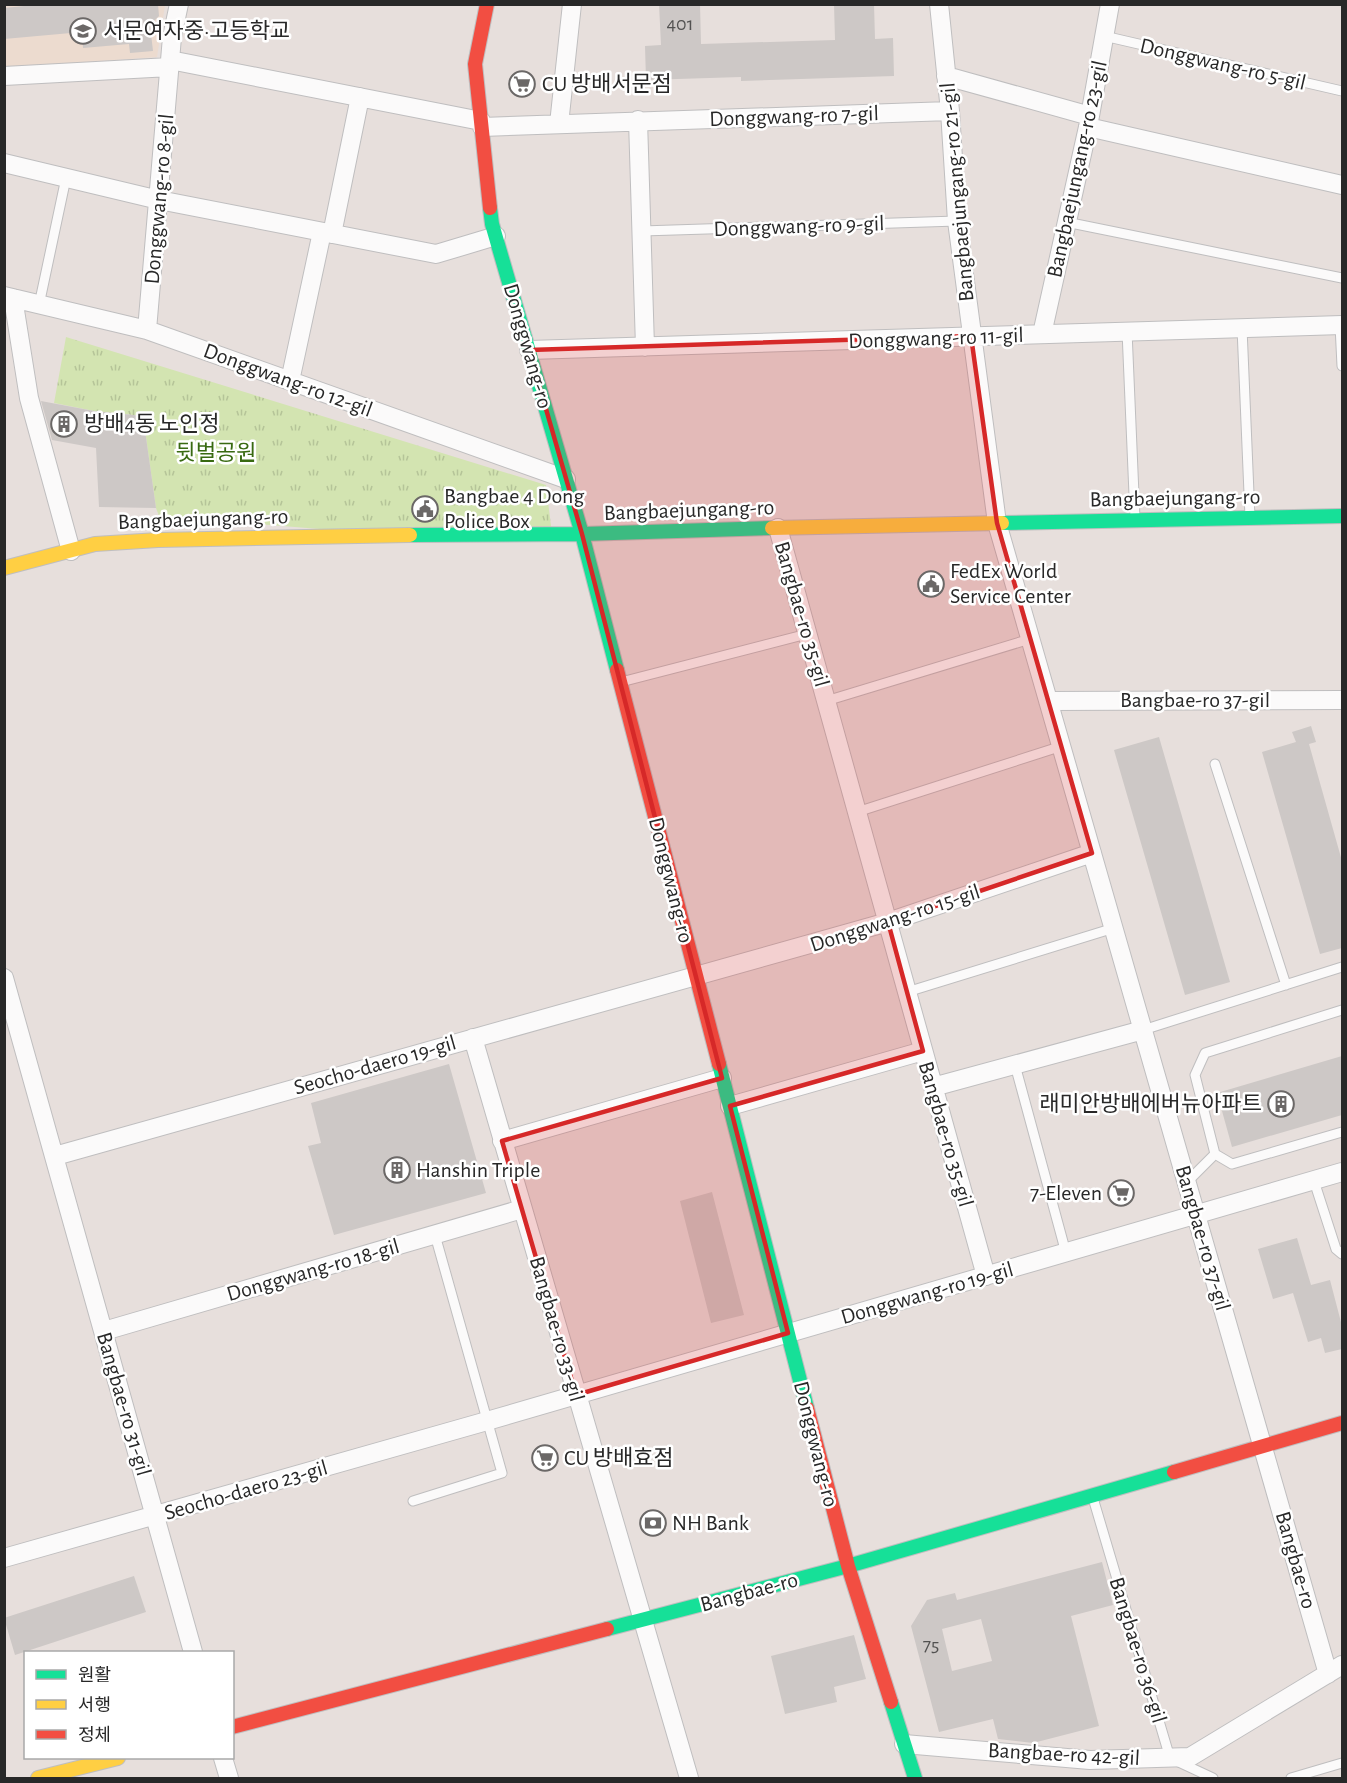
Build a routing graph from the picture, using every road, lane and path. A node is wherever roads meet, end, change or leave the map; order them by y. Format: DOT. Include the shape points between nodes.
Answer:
graph roads {
  1 [pos="180,4"];
  2 [pos="487,4"];
  3 [pos="572,4"];
  4 [pos="939,4"];
  5 [pos="1110,4"];
  6 [pos="1104,36"];
  7 [pos="170,64"];
  8 [pos="4,76"];
  9 [pos="946,76"];
  10 [pos="1342,91"];
  11 [pos="360,97"];
  12 [pos="950,111"];
  13 [pos="638,120"];
  14 [pos="1089,121"];
  15 [pos="482,124"];
  16 [pos="560,124"];
  17 [pos="4,163"];
  18 [pos="66,178"];
  19 [pos="1342,185"];
  20 [pos="159,200"];
  21 [pos="957,221"];
  22 [pos="1066,222"];
  23 [pos="642,231"];
  24 [pos="327,233"];
  25 [pos="496,236"];
  26 [pos="1342,278"];
  27 [pos="9,297"];
  28 [pos="39,305"];
  29 [pos="1341,325"];
  30 [pos="1242,328"];
  31 [pos="147,330"];
  32 [pos="1127,331"];
  33 [pos="1042,334"];
  34 [pos="971,336"];
  35 [pos="645,347"];
  36 [pos="529,350"];
  37 [pos="1342,366"];
  38 [pos="290,381"];
  39 [pos="566,479"];
  40 [pos="1342,516"];
  41 [pos="1250,518"];
  42 [pos="1135,520"];
  43 [pos="997,523"];
  44 [pos="778,528"];
  45 [pos="582,534"];
  46 [pos="71,551"];
  47 [pos="4,568"];
  48 [pos="807,634"];
  49 [pos="1030,639"];
  50 [pos="620,682"];
  51 [pos="1342,700"];
  52 [pos="826,701"];
  53 [pos="1048,701"];
  54 [pos="1062,746"];
  55 [pos="1215,764"];
  56 [pos="857,812"];
  57 [pos="1092,853"];
  58 [pos="888,922"];
  59 [pos="1114,928"];
  60 [pos="1342,967"];
  61 [pos="696,977"];
  62 [pos="4,978"];
  63 [pos="1286,985"];
  64 [pos="907,992"];
  65 [pos="1342,1010"];
  66 [pos="1143,1030"];
  67 [pos="473,1038"];
  68 [pos="923,1051"];
  69 [pos="1015,1065"];
  70 [pos="723,1078"];
  71 [pos="933,1087"];
  72 [pos="730,1106"];
  73 [pos="1342,1132"];
  74 [pos="502,1141"];
  75 [pos="1215,1154"];
  76 [pos="55,1156"];
  77 [pos="1342,1172"];
  78 [pos="1314,1181"];
  79 [pos="1187,1182"];
  80 [pos="522,1209"];
  81 [pos="1197,1216"];
  82 [pos="435,1235"];
  83 [pos="1066,1253"];
  84 [pos="1342,1254"];
  85 [pos="986,1276"];
  86 [pos="104,1330"];
  87 [pos="788,1334"];
  88 [pos="576,1395"];
  89 [pos="488,1421"];
  90 [pos="1342,1424"];
  91 [pos="1263,1446"];
  92 [pos="1092,1496"];
  93 [pos="413,1501"];
  94 [pos="156,1515"];
  95 [pos="4,1558"];
  96 [pos="848,1566"];
  97 [pos="642,1620"];
  98 [pos="192,1651"];
  99 [pos="1335,1669"];
  100 [pos="234,1726"];
  101 [pos="904,1744"];
  102 [pos="1170,1758"];
  103 [pos="114,1759"];
  104 [pos="223,1759"];
  105 [pos="1342,1763"];
  106 [pos="38,1779"];
  107 [pos="229,1779"];
  108 [pos="689,1779"];
  109 [pos="915,1779"];
  110 [pos="1213,1779"];
  111 [pos="1292,1779"];
  1 -- 7 [label="street, Donggwang-ro 8-gil"];
  2 -- 15 [label="street, Donggwang-ro" via="475,64"];
  3 -- 16 [label="street"];
  4 -- 9 [label="street, Bangbaejungang-ro 21-gil"];
  5 -- 6 [label="street, Bangbaejungang-ro 23-gil"];
  6 -- 10 [label="lane, Donggwang-ro 5-gil"];
  6 -- 14 [label="street, Bangbaejungang-ro 23-gil"];
  7 -- 8 [label="street"];
  7 -- 11 [label="street"];
  7 -- 20 [label="street, Donggwang-ro 8-gil"];
  9 -- 12 [label="street, Bangbaejungang-ro 21-gil"];
  9 -- 14 [label="street"];
  11 -- 15 [label="street"];
  11 -- 24 [label="street"];
  12 -- 13 [label="street, Donggwang-ro 7-gil"];
  12 -- 21 [label="street, Bangbaejungang-ro 21-gil"];
  13 -- 16 [label="street, Donggwang-ro 7-gil"];
  13 -- 23 [label="street"];
  14 -- 19 [label="street"];
  14 -- 22 [label="street, Bangbaejungang-ro 23-gil"];
  15 -- 16 [label="street, Donggwang-ro 7-gil"];
  15 -- 25 [label="street, Donggwang-ro"];
  17 -- 18 [label="street"];
  18 -- 20 [label="street"];
  18 -- 28 [label="lane"];
  20 -- 24 [label="street"];
  20 -- 31 [label="street, Donggwang-ro 8-gil"];
  21 -- 23 [label="lane, Donggwang-ro 9-gil"];
  21 -- 34 [label="street, Bangbaejungang-ro 21-gil"];
  22 -- 26 [label="lane"];
  22 -- 33 [label="street, Bangbaejungang-ro 23-gil"];
  23 -- 35 [label="street"];
  24 -- 25 [label="street" via="436,254"];
  24 -- 38 [label="street"];
  25 -- 36 [label="street, Donggwang-ro"];
  27 -- 28 [label="street, Donggwang-ro 12-gil"];
  27 -- 46 [label="street" via="28,398"];
  28 -- 31 [label="street, Donggwang-ro 12-gil"];
  29 -- 30 [label="street, Donggwang-ro 11-gil"];
  29 -- 37 [label="lane"];
  30 -- 32 [label="street, Donggwang-ro 11-gil"];
  30 -- 41 [label="lane"];
  31 -- 38 [label="street, Donggwang-ro 12-gil"];
  32 -- 33 [label="street, Donggwang-ro 11-gil"];
  32 -- 42 [label="lane"];
  33 -- 34 [label="street, Donggwang-ro 11-gil"];
  34 -- 35 [label="street, Donggwang-ro 11-gil"];
  34 -- 43 [label="street, Bangbaejungang-ro 21-gil"];
  35 -- 36 [label="street, Donggwang-ro 11-gil"];
  36 -- 39 [label="street, Donggwang-ro"];
  38 -- 39 [label="street, Donggwang-ro 12-gil"];
  39 -- 45 [label="street, Donggwang-ro"];
  40 -- 41 [label="street, Bangbaejungang-ro"];
  41 -- 42 [label="street, Bangbaejungang-ro"];
  42 -- 43 [label="street, Bangbaejungang-ro"];
  43 -- 44 [label="street, Bangbaejungang-ro"];
  43 -- 49 [label="street, Bangbae-ro 37-gil"];
  44 -- 45 [label="street, Bangbaejungang-ro"];
  44 -- 48 [label="street, Bangbae-ro 35-gil"];
  45 -- 46 [label="street, Bangbaejungang-ro" via="158,540 95,544"];
  45 -- 50 [label="street, Donggwang-ro"];
  46 -- 47 [label="street, Bangbaejungang-ro"];
  48 -- 50 [label="lane"];
  48 -- 52 [label="street, Bangbae-ro 35-gil"];
  49 -- 52 [label="lane, Bangbae-ro 35-gil"];
  49 -- 53 [label="street, Bangbae-ro 37-gil"];
  50 -- 61 [label="street, Donggwang-ro"];
  51 -- 53 [label="street, Bangbae-ro 37-gil"];
  52 -- 56 [label="street, Bangbae-ro 35-gil"];
  53 -- 54 [label="street, Bangbae-ro 37-gil"];
  54 -- 56 [label="lane"];
  54 -- 57 [label="street, Bangbae-ro 37-gil"];
  55 -- 63 [label="lane"];
  56 -- 58 [label="street, Bangbae-ro 35-gil"];
  57 -- 58 [label="street, Donggwang-ro 15-gil"];
  57 -- 59 [label="street, Bangbae-ro 37-gil"];
  58 -- 61 [label="street, Donggwang-ro 15-gil"];
  58 -- 64 [label="street, Bangbae-ro 35-gil"];
  59 -- 64 [label="lane"];
  59 -- 66 [label="street, Bangbae-ro 37-gil"];
  60 -- 63 [label="lane"];
  61 -- 67 [label="street, Seocho-daero 19-gil"];
  61 -- 70 [label="street, Donggwang-ro"];
  62 -- 76 [label="street, Bangbae-ro 31-gil"];
  63 -- 66 [label="lane"];
  64 -- 68 [label="street, Bangbae-ro 35-gil"];
  65 -- 75 [label="lane" via="1205,1053 1196,1075"];
  66 -- 69 [label="street"];
  66 -- 79 [label="street, Bangbae-ro 37-gil"];
  67 -- 74 [label="street, Bangbae-ro 33-gil"];
  67 -- 76 [label="street, Seocho-daero 19-gil"];
  68 -- 71 [label="street, Bangbae-ro 35-gil"];
  68 -- 72 [label="street"];
  69 -- 71 [label="street"];
  69 -- 83 [label="lane"];
  70 -- 72 [label="street, Donggwang-ro"];
  70 -- 74 [label="street"];
  71 -- 85 [label="street, Bangbae-ro 35-gil"];
  72 -- 87 [label="street, Donggwang-ro"];
  73 -- 75 [label="lane" via="1232,1164"];
  74 -- 80 [label="street, Bangbae-ro 33-gil"];
  75 -- 79 [label="lane"];
  76 -- 86 [label="street, Bangbae-ro 31-gil"];
  77 -- 78 [label="street, Donggwang-ro 19-gil"];
  78 -- 81 [label="street, Donggwang-ro 19-gil"];
  78 -- 84 [label="lane" via="1336,1249"];
  79 -- 81 [label="street, Bangbae-ro 37-gil"];
  80 -- 82 [label="street, Donggwang-ro 18-gil"];
  80 -- 88 [label="street, Bangbae-ro 33-gil"];
  81 -- 83 [label="street, Donggwang-ro 19-gil"];
  81 -- 91 [label="street, Bangbae-ro 37-gil"];
  82 -- 86 [label="street, Donggwang-ro 18-gil"];
  82 -- 89 [label="lane"];
  83 -- 85 [label="street, Donggwang-ro 19-gil"];
  85 -- 87 [label="street, Donggwang-ro 19-gil"];
  86 -- 94 [label="street, Bangbae-ro 31-gil"];
  87 -- 88 [label="street, Seocho-daero 23-gil"];
  87 -- 96 [label="street, Donggwang-ro"];
  88 -- 89 [label="street, Seocho-daero 23-gil"];
  88 -- 97 [label="street, Bangbae-ro 33-gil"];
  89 -- 93 [label="lane" via="502,1473"];
  89 -- 94 [label="street, Seocho-daero 23-gil"];
  90 -- 91 [label="street, Bangbae-ro"];
  91 -- 92 [label="street, Bangbae-ro"];
  91 -- 99 [label="street, Bangbae-ro"];
  92 -- 96 [label="street, Bangbae-ro"];
  92 -- 102 [label="lane, Bangbae-ro 36-gil"];
  94 -- 95 [label="street, Seocho-daero 23-gil"];
  94 -- 98 [label="street, Bangbae-ro 31-gil"];
  96 -- 97 [label="street, Bangbae-ro"];
  96 -- 101 [label="street, Donggwang-ro"];
  97 -- 100 [label="street, Bangbae-ro"];
  97 -- 108 [label="street, Bangbae-ro 33-gil"];
  99 -- 102 [label="street, Bangbae-ro 42-gil" via="1190,1757"];
  101 -- 102 [label="street, Bangbae-ro 42-gil" via="1090,1760"];
  101 -- 109 [label="street, Donggwang-ro"];
  102 -- 110 [label="lane"];
  103 -- 106 [label="street"];
  104 -- 107 [label="street"];
  105 -- 111 [label="lane"];
}
